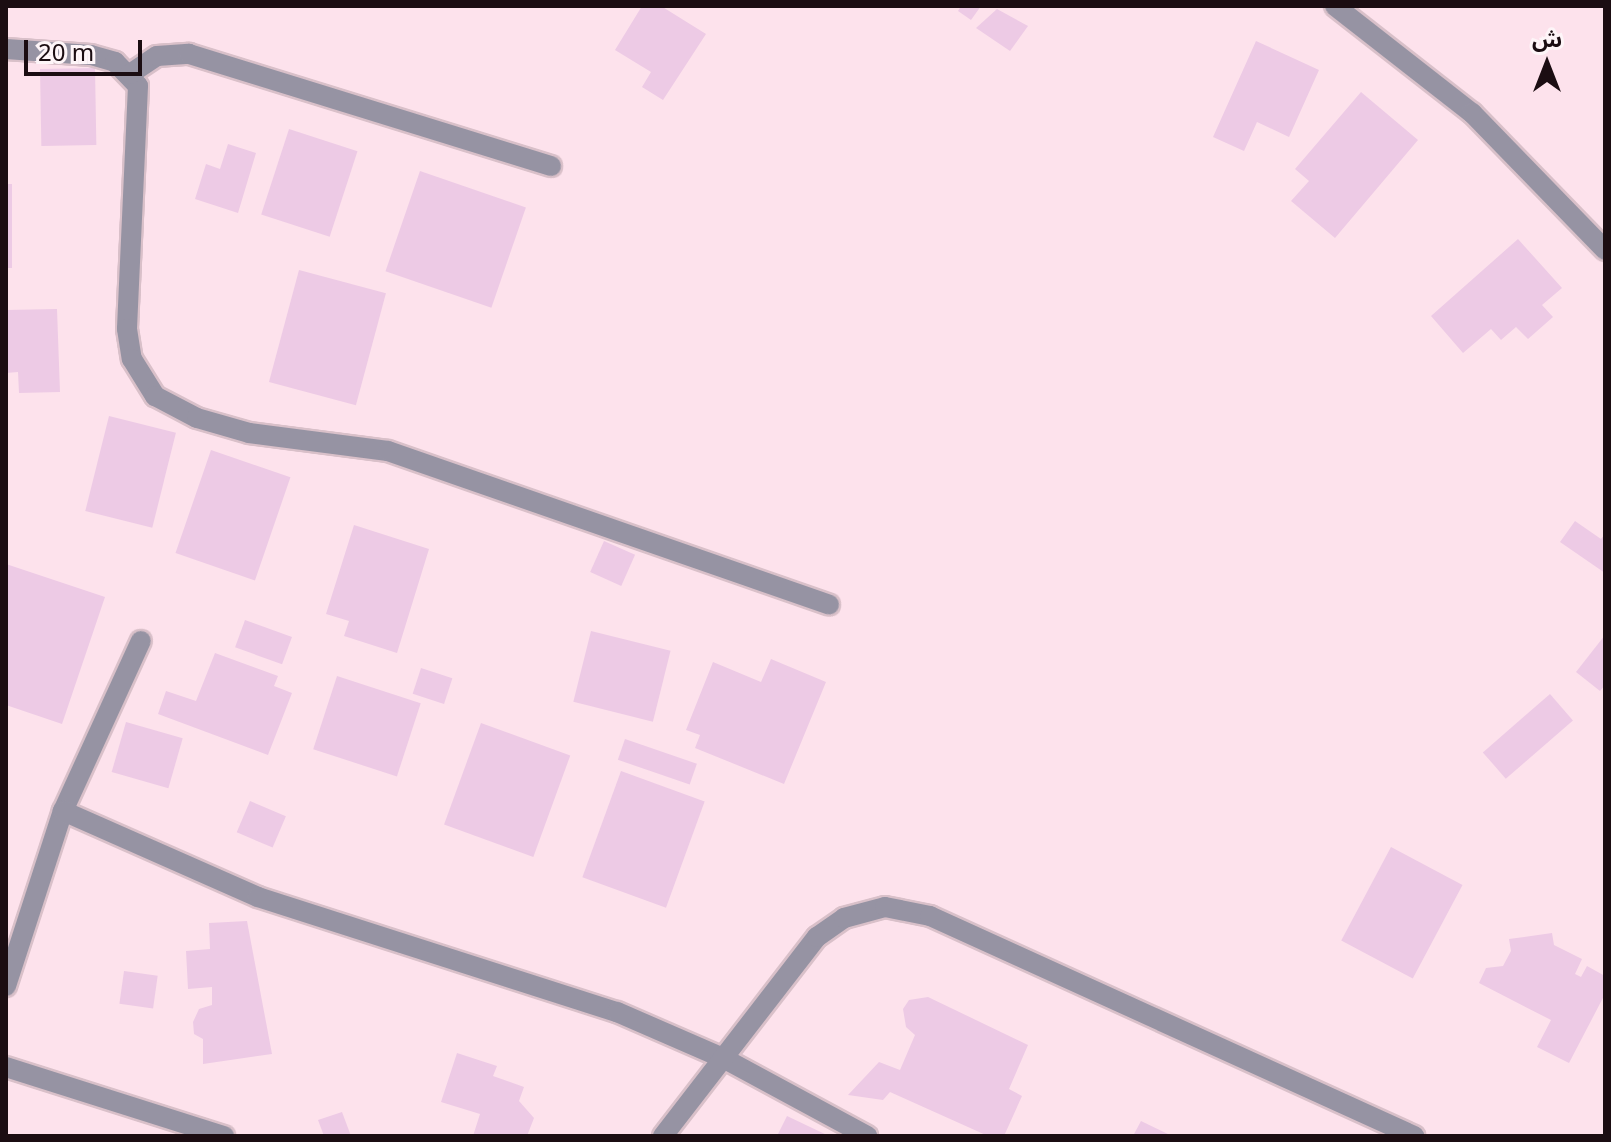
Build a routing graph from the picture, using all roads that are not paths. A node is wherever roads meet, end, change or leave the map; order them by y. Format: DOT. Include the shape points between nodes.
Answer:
graph roads {
  1 [pos="1335,6"];
  2 [pos="6,49"];
  3 [pos="130,74"];
  4 [pos="551,166"];
  5 [pos="1605,250"];
  6 [pos="829,605"];
  7 [pos="141,641"];
  8 [pos="63,811"];
  9 [pos="6,986"];
  10 [pos="723,1058"];
  11 [pos="6,1067"];
  12 [pos="224,1136"];
  13 [pos="663,1136"];
  14 [pos="867,1136"];
  15 [pos="1414,1136"];
  1 -- 5 [label="street" via="1472,113"];
  2 -- 3 [label="street" via="91,55 115,62"];
  3 -- 4 [label="street" via="157,56 189,54"];
  3 -- 6 [label="street" via="141,107 127,329 132,359 155,396 197,418 249,433 388,451"];
  7 -- 8 [label="street"];
  8 -- 9 [label="street"];
  8 -- 10 [label="street" via="258,897 576,997"];
  10 -- 13 [label="street"];
  10 -- 14 [label="street"];
  10 -- 15 [label="street" via="817,937 856,913 900,908 930,916"];
  11 -- 12 [label="street"];
}
